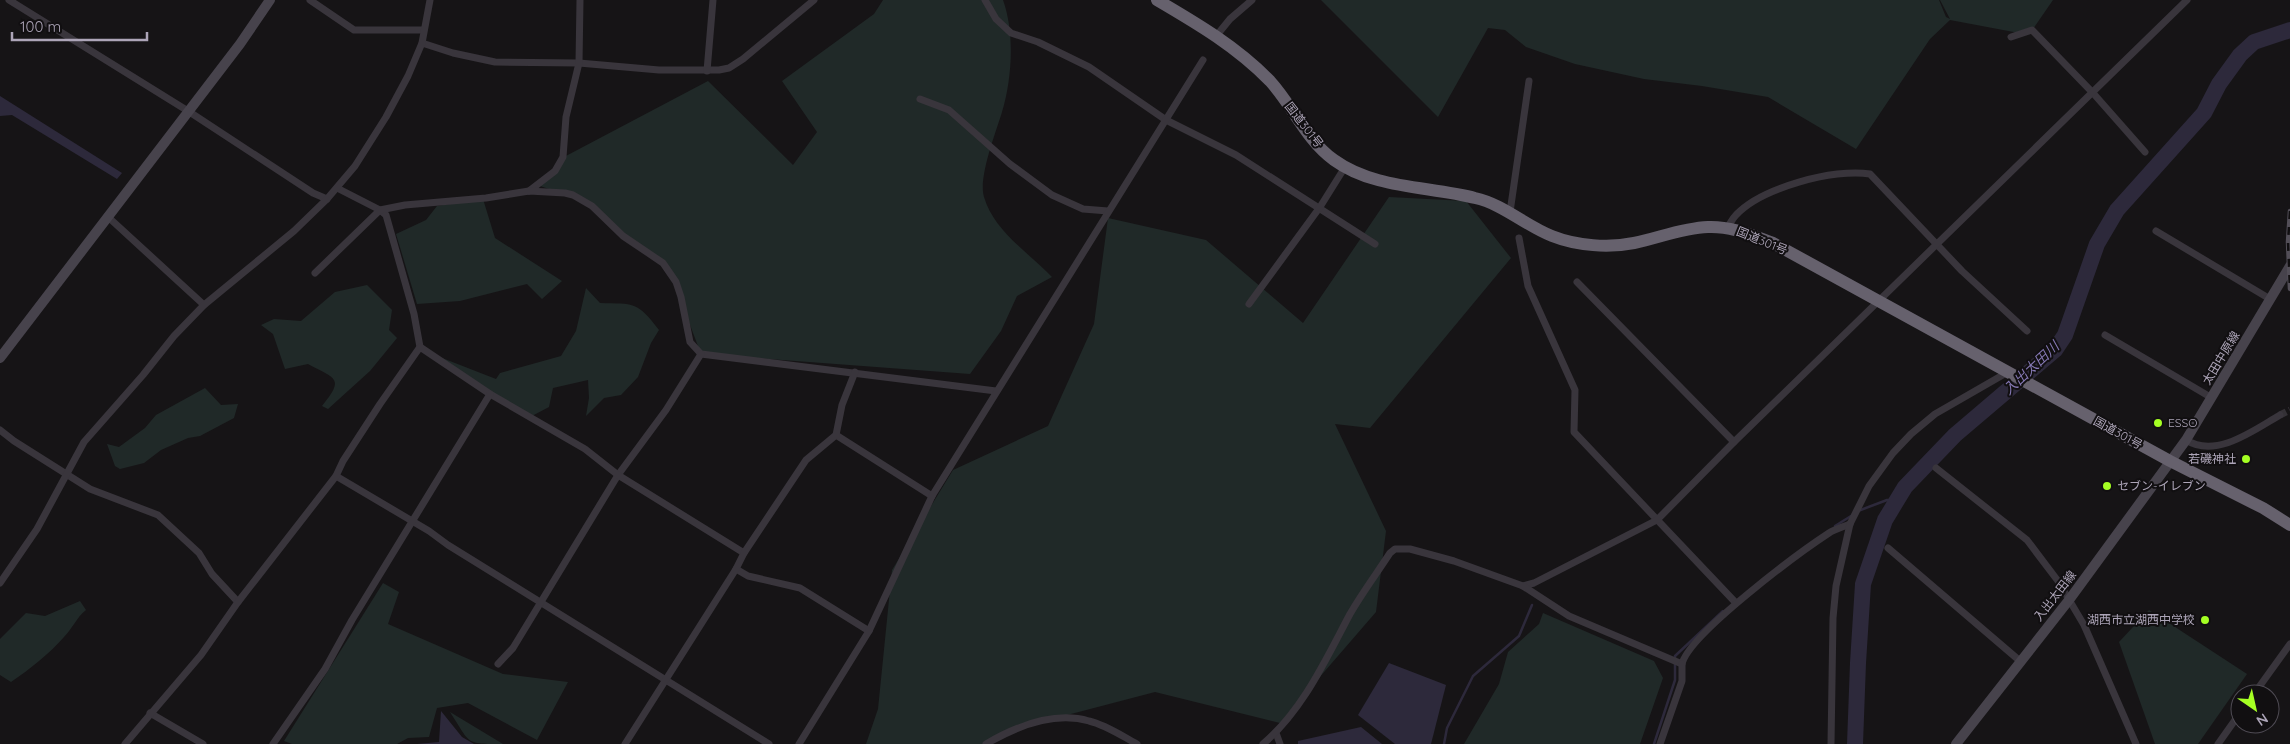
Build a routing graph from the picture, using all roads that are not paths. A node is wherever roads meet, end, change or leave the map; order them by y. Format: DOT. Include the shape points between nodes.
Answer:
graph roads {
  1 [pos="9,0"];
  2 [pos="270,0"];
  3 [pos="310,0"];
  4 [pos="430,0"];
  5 [pos="580,0"];
  6 [pos="713,0"];
  7 [pos="814,0"];
  8 [pos="986,0"];
  9 [pos="1157,0"];
  10 [pos="1252,0"];
  11 [pos="2187,0"];
  12 [pos="423,30"];
  13 [pos="1217,35"];
  14 [pos="2011,37"];
  15 [pos="422,43"];
  16 [pos="1203,60"];
  17 [pos="579,63"];
  18 [pos="707,71"];
  19 [pos="1529,81"];
  20 [pos="2093,93"];
  21 [pos="920,98"];
  22 [pos="188,111"];
  23 [pos="1166,120"];
  24 [pos="2145,152"];
  25 [pos="1346,167"];
  26 [pos="337,188"];
  27 [pos="529,191"];
  28 [pos="327,199"];
  29 [pos="1320,207"];
  30 [pos="380,210"];
  31 [pos="1108,211"];
  32 [pos="1510,212"];
  33 [pos="107,216"];
  34 [pos="1727,228"];
  35 [pos="2156,231"];
  36 [pos="1519,238"];
  37 [pos="1375,244"];
  38 [pos="1938,244"];
  39 [pos="2290,266"];
  40 [pos="315,273"];
  41 [pos="1577,282"];
  42 [pos="2270,299"];
  43 [pos="1879,302"];
  44 [pos="1249,304"];
  45 [pos="204,305"];
  46 [pos="2027,331"];
  47 [pos="2105,335"];
  48 [pos="420,347"];
  49 [pos="702,354"];
  50 [pos="0,358"];
  51 [pos="855,372"];
  52 [pos="2008,372"];
  53 [pos="996,391"];
  54 [pos="490,394"];
  55 [pos="2212,398"];
  56 [pos="2280,416"];
  57 [pos="0,430"];
  58 [pos="836,435"];
  59 [pos="2186,440"];
  60 [pos="1734,442"];
  61 [pos="2170,461"];
  62 [pos="1936,468"];
  63 [pos="67,474"];
  64 [pos="618,475"];
  65 [pos="336,476"];
  66 [pos="932,496"];
  67 [pos="1657,520"];
  68 [pos="413,522"];
  69 [pos="1850,524"];
  70 [pos="2290,525"];
  71 [pos="1888,548"];
  72 [pos="744,553"];
  73 [pos="736,569"];
  74 [pos="0,583"];
  75 [pos="1523,586"];
  76 [pos="2069,600"];
  77 [pos="238,602"];
  78 [pos="541,602"];
  79 [pos="1736,603"];
  80 [pos="869,630"];
  81 [pos="2290,644"];
  82 [pos="2020,661"];
  83 [pos="498,664"];
  84 [pos="1682,664"];
  85 [pos="666,679"];
  86 [pos="2261,684"];
  87 [pos="150,713"];
  88 [pos="2230,727"];
  89 [pos="1276,733"];
  90 [pos="125,744"];
  91 [pos="203,744"];
  92 [pos="273,744"];
  93 [pos="625,744"];
  94 [pos="770,744"];
  95 [pos="799,744"];
  96 [pos="986,744"];
  97 [pos="1137,744"];
  98 [pos="1263,744"];
  99 [pos="1280,744"];
  100 [pos="1660,744"];
  101 [pos="1831,744"];
  102 [pos="1956,744"];
  103 [pos="2136,744"];
  104 [pos="2218,744"];
  1 -- 22 [label="street"];
  2 -- 22 [label="main road"];
  3 -- 12 [label="street" via="354,30"];
  4 -- 12 [label="street"];
  5 -- 17 [label="street"];
  6 -- 18 [label="street"];
  7 -- 18 [label="street" via="729,68"];
  8 -- 23 [label="street" via="996,19 1011,33 1090,67"];
  9 -- 13 [label="highway, 国道301号"];
  10 -- 13 [label="street"];
  11 -- 20 [label="street"];
  12 -- 15 [label="street"];
  13 -- 25 [label="highway, 国道301号" via="1271,82 1318,145"];
  14 -- 20 [label="street" via="2032,30"];
  15 -- 17 [label="street" via="495,62"];
  15 -- 26 [label="street" via="386,117"];
  16 -- 23 [label="street"];
  17 -- 18 [label="street"];
  17 -- 27 [label="street" via="566,117 564,157 555,171"];
  19 -- 32 [label="street"];
  20 -- 24 [label="street"];
  20 -- 38 [label="street"];
  21 -- 31 [label="street" via="949,110 1010,164 1052,195 1084,209"];
  22 -- 28 [label="street"];
  22 -- 33 [label="main road"];
  23 -- 29 [label="street" via="1236,155"];
  23 -- 31 [label="street"];
  25 -- 29 [label="street"];
  25 -- 32 [label="highway, 国道301号" via="1375,179 1476,198"];
  26 -- 28 [label="street"];
  26 -- 30 [label="street"];
  27 -- 30 [label="street"];
  27 -- 49 [label="street" via="573,195 592,206 624,236 662,263 670,272 681,297 690,342"];
  28 -- 45 [label="street" via="294,231"];
  29 -- 37 [label="street"];
  29 -- 44 [label="street"];
  30 -- 40 [label="street"];
  30 -- 48 [label="street" via="386,216"];
  31 -- 53 [label="street"];
  32 -- 34 [label="highway, 国道301号" via="1552,236 1591,244 1633,243 1688,229"];
  33 -- 45 [label="street"];
  33 -- 50 [label="main road"];
  34 -- 38 [label="street" via="1736,214 1789,185 1820,176 1863,172 1870,174"];
  34 -- 43 [label="highway, 国道301号" via="1773,243"];
  35 -- 42 [label="street"];
  36 -- 67 [label="street" via="1528,286 1575,390 1574,432"];
  38 -- 43 [label="street"];
  38 -- 46 [label="street"];
  39 -- 42 [label="main road, 太田中原線"];
  41 -- 60 [label="street"];
  42 -- 55 [label="main road, 太田中原線"];
  43 -- 52 [label="highway, 国道301号"];
  43 -- 60 [label="street"];
  45 -- 63 [label="street" via="84,442"];
  47 -- 55 [label="street"];
  48 -- 54 [label="street"];
  48 -- 65 [label="street"];
  49 -- 51 [label="street"];
  49 -- 64 [label="street"];
  51 -- 53 [label="street"];
  51 -- 58 [label="street" via="842,405"];
  52 -- 61 [label="highway, 国道301号"];
  52 -- 69 [label="street" via="1935,414 1911,434 1869,486"];
  53 -- 66 [label="street"];
  54 -- 64 [label="street" via="585,449"];
  54 -- 68 [label="street"];
  55 -- 59 [label="main road, 太田中原線"];
  56 -- 59 [label="street" via="2228,443 2194,445"];
  57 -- 63 [label="street"];
  58 -- 66 [label="street"];
  58 -- 72 [label="street" via="806,460"];
  59 -- 61 [label="main road, 太田中原線"];
  60 -- 67 [label="street"];
  61 -- 70 [label="highway, 国道301号"];
  61 -- 76 [label="main road, 入出太田線"];
  62 -- 76 [label="street" via="2027,540"];
  63 -- 74 [label="street" via="37,529"];
  63 -- 77 [label="street" via="90,489 158,515 199,553 212,574"];
  64 -- 72 [label="street"];
  64 -- 78 [label="street"];
  65 -- 68 [label="street"];
  65 -- 77 [label="street"];
  66 -- 80 [label="street"];
  67 -- 75 [label="street"];
  67 -- 79 [label="street"];
  68 -- 78 [label="street"];
  68 -- 92 [label="street" via="324,669"];
  69 -- 79 [label="street" via="1829,533"];
  69 -- 101 [label="street" via="1832,618"];
  71 -- 82 [label="street"];
  72 -- 73 [label="street"];
  73 -- 80 [label="street" via="748,576 800,588"];
  73 -- 85 [label="street"];
  75 -- 84 [label="street" via="1569,616"];
  75 -- 89 [label="street" via="1410,549 1392,551 1350,613 1319,672"];
  76 -- 82 [label="main road, 入出太田線"];
  76 -- 103 [label="street" via="2084,625"];
  77 -- 87 [label="street" via="201,655"];
  78 -- 83 [label="street" via="513,648"];
  78 -- 85 [label="street"];
  79 -- 84 [label="street" via="1707,628"];
  80 -- 95 [label="street"];
  81 -- 86 [label="street"];
  82 -- 102 [label="main road, 入出太田線"];
  84 -- 100 [label="street" via="1682,681"];
  85 -- 93 [label="street"];
  85 -- 94 [label="street"];
  87 -- 90 [label="street"];
  87 -- 91 [label="street"];
  88 -- 104 [label="street"];
  89 -- 98 [label="street"];
  89 -- 99 [label="street"];
  96 -- 97 [label="street" via="1005,733 1063,718 1096,723"];
}
